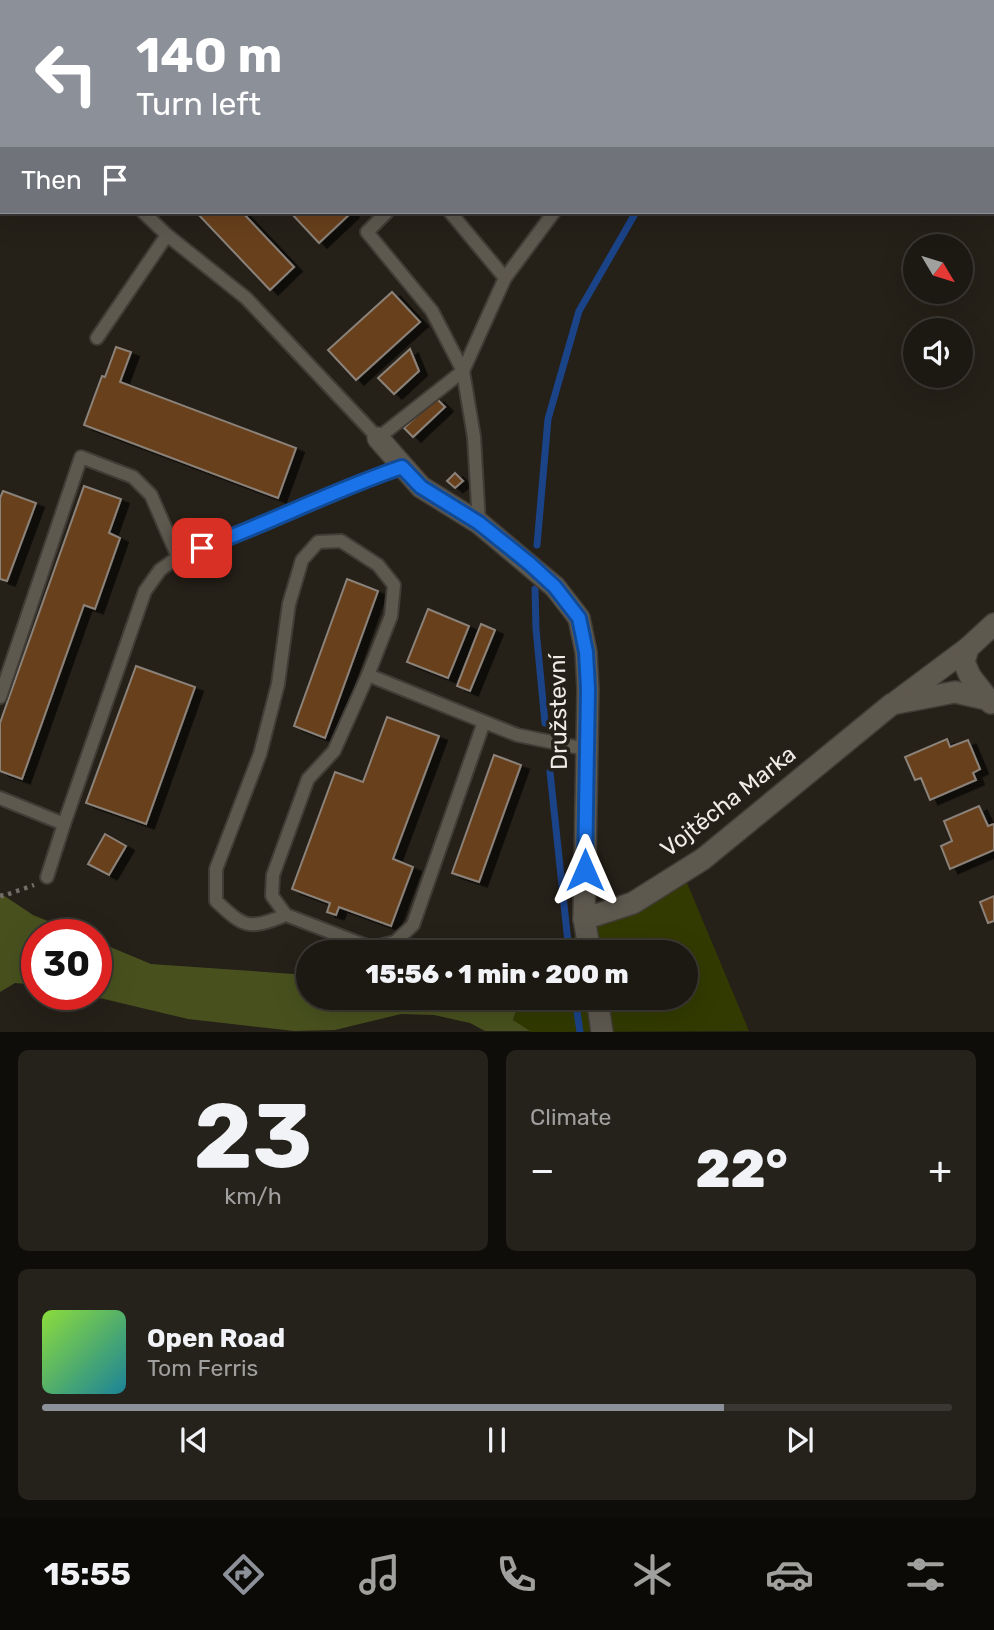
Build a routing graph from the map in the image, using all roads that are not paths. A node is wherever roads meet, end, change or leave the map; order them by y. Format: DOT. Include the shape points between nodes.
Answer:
graph roads {
  1 [pos="145,214"];
  2 [pos="385,214"];
  3 [pos="452,214"];
  4 [pos="553,214"];
  5 [pos="167,235"];
  6 [pos="505,278"];
  7 [pos="97,338"];
  8 [pos="463,371"];
  9 [pos="378,438"];
  10 [pos="402,467"];
  11 [pos="479,523"];
  12 [pos="178,557"];
  13 [pos="994,624"];
  14 [pos="968,649"];
  15 [pos="368,675"];
  16 [pos="0,697"];
  17 [pos="990,702"];
  18 [pos="892,704"];
  19 [pos="484,722"];
  20 [pos="586,749"];
  21 [pos="0,798"];
  22 [pos="64,824"];
  23 [pos="47,877"];
  24 [pos="286,915"];
  25 [pos="584,919"];
  26 [pos="588,940"];
  27 [pos="599,1010"];
  28 [pos="602,1031"];
  1 -- 5 [label="lane"];
  2 -- 8 [label="lane" via="367,232 432,311"];
  3 -- 6 [label="lane"];
  4 -- 6 [label="lane"];
  5 -- 7 [label="lane"];
  5 -- 9 [label="lane" via="246,298"];
  6 -- 8 [label="lane"];
  8 -- 9 [label="lane"];
  8 -- 11 [label="lane" via="474,437"];
  9 -- 10 [label="street, Družstevní"];
  10 -- 11 [label="street, Družstevní" via="421,487"];
  10 -- 12 [label="lane"];
  11 -- 20 [label="street, Družstevní" via="555,587 579,618 588,689"];
  12 -- 16 [label="lane" via="151,495 133,477 81,457"];
  12 -- 22 [label="lane" via="160,570 145,591"];
  13 -- 14 [label="street, Vojtěcha Marka"];
  14 -- 17 [label="street, Vojtěcha Marka" via="964,662"];
  14 -- 18 [label="street, Vojtěcha Marka"];
  15 -- 19 [label="lane"];
  15 -- 24 [label="lane" via="334,751 308,779 273,875 272,896"];
  15 -- 24 [label="lane" via="391,616 394,585 378,565 341,541 318,542 302,559 260,754 216,869 216,901 237,920 258,926"];
  17 -- 18 [label="street, Vojtěcha Marka" via="955,692"];
  18 -- 25 [label="street, Vojtěcha Marka" via="703,859 633,903"];
  19 -- 20 [label="lane" via="517,736"];
  19 -- 24 [label="lane" via="413,925 395,942 372,948"];
  20 -- 25 [label="street, Družstevní"];
  21 -- 22 [label="lane"];
  22 -- 23 [label="lane"];
  25 -- 26 [label="street, Družstevní"];
  27 -- 28 [label="street"];
}
